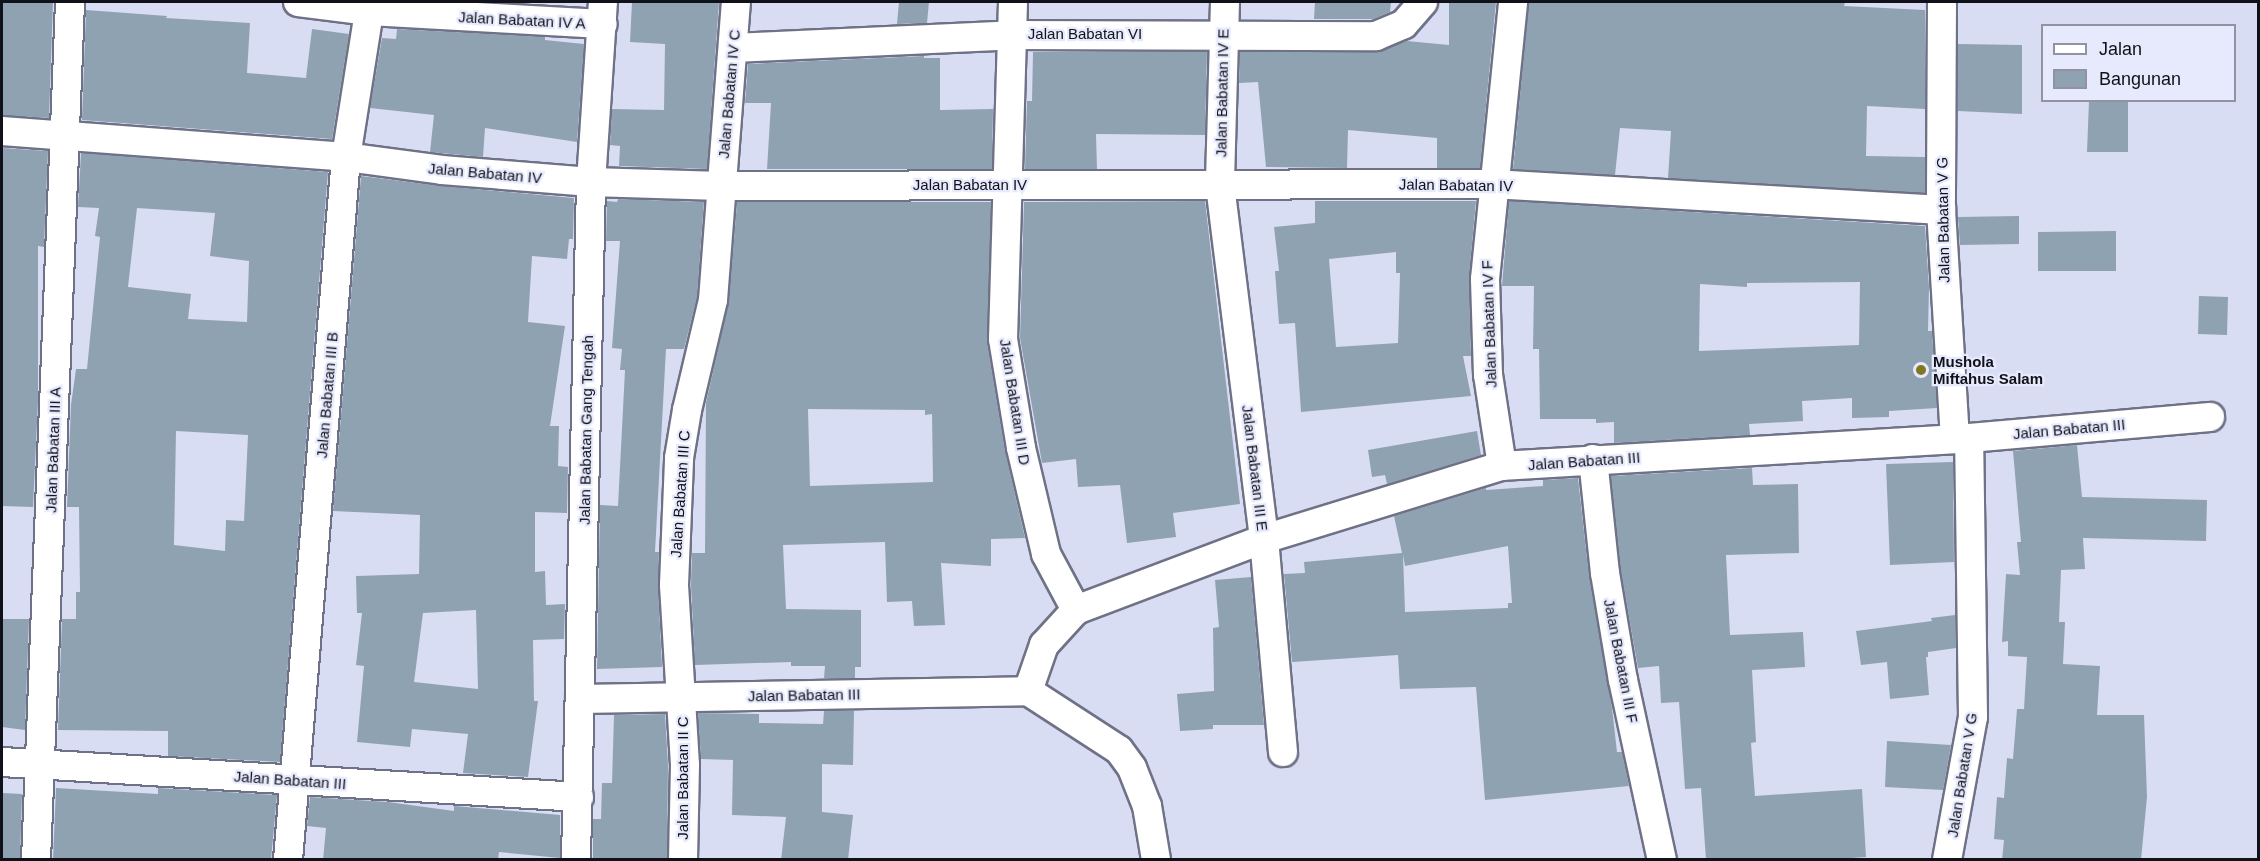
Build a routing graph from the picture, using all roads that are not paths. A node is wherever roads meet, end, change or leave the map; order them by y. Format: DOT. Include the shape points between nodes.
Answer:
graph roads {
  1 [pos="70,2"];
  2 [pos="298,2"];
  3 [pos="736,2"];
  4 [pos="1013,2"];
  5 [pos="1225,2"];
  6 [pos="1423,2"];
  7 [pos="1513,2"];
  8 [pos="1942,2"];
  9 [pos="368,6"];
  10 [pos="603,13"];
  11 [pos="1014,34"];
  12 [pos="1224,34"];
  13 [pos="733,48"];
  14 [pos="2,131"];
  15 [pos="65,137"];
  16 [pos="346,157"];
  17 [pos="591,182"];
  18 [pos="1492,184"];
  19 [pos="1006,185"];
  20 [pos="1220,185"];
  21 [pos="721,186"];
  22 [pos="1941,210"];
  23 [pos="2210,417"];
  24 [pos="1962,438"];
  25 [pos="1593,459"];
  26 [pos="1502,466"];
  27 [pos="1264,539"];
  28 [pos="1076,610"];
  29 [pos="1028,691"];
  30 [pos="682,698"];
  31 [pos="580,699"];
  32 [pos="1283,752"];
  33 [pos="2,762"];
  34 [pos="41,763"];
  35 [pos="296,781"];
  36 [pos="579,797"];
  37 [pos="36,860"];
  38 [pos="288,860"];
  39 [pos="576,860"];
  40 [pos="682,860"];
  41 [pos="1156,860"];
  42 [pos="1662,860"];
  43 [pos="1947,860"];
  1 -- 15 [label="street"];
  2 -- 9 [label="street, Jalan Babatan IV A"];
  3 -- 13 [label="street, Jalan Babatan IV C"];
  4 -- 11 [label="street, Jalan Babatan III D"];
  5 -- 12 [label="street, Jalan Babatan IV E"];
  6 -- 12 [label="street, Jalan Babatan VI" via="1404,24 1376,36"];
  7 -- 18 [label="street, Jalan Babatan IV F"];
  8 -- 22 [label="street, Jalan Babatan V G"];
  9 -- 10 [label="street, Jalan Babatan IV A"];
  9 -- 16 [label="street, Jalan Babatan III B"];
  10 -- 17 [label="street, Jalan Babatan Gang Tengah"];
  11 -- 12 [label="street, Jalan Babatan VI"];
  11 -- 13 [label="street, Jalan Babatan VI"];
  11 -- 19 [label="street, Jalan Babatan III D"];
  12 -- 20 [label="street, Jalan Babatan IV E"];
  13 -- 21 [label="street, Jalan Babatan IV C"];
  14 -- 15 [label="street, Jalan Babatan IV"];
  15 -- 16 [label="street, Jalan Babatan IV"];
  15 -- 34 [label="street, Jalan Babatan III A"];
  16 -- 17 [label="street, Jalan Babatan IV" via="442,170"];
  16 -- 35 [label="street, Jalan Babatan III B"];
  17 -- 21 [label="street, Jalan Babatan IV"];
  17 -- 31 [label="street, Jalan Babatan Gang Tengah"];
  18 -- 20 [label="street, Jalan Babatan IV"];
  18 -- 22 [label="street, Jalan Babatan IV"];
  18 -- 26 [label="street, Jalan Babatan IV F" via="1485,279 1488,375"];
  19 -- 20 [label="street, Jalan Babatan IV"];
  19 -- 21 [label="street, Jalan Babatan IV"];
  19 -- 28 [label="street, Jalan Babatan III D" via="1003,339 1020,448 1046,554"];
  20 -- 27 [label="street, Jalan Babatan III E"];
  21 -- 30 [label="street, Jalan Babatan III C" via="713,300 679,458 674,585"];
  22 -- 24 [label="street, Jalan Babatan V G"];
  23 -- 24 [label="street, Jalan Babatan III"];
  24 -- 25 [label="street, Jalan Babatan III"];
  24 -- 43 [label="street, Jalan Babatan V G" via="1973,717"];
  25 -- 26 [label="street, Jalan Babatan III"];
  25 -- 42 [label="street, Jalan Babatan III F" via="1605,573 1623,680"];
  26 -- 27 [label="street, Jalan Babatan III"];
  27 -- 28 [label="street, Jalan Babatan III"];
  27 -- 32 [label="street, Jalan Babatan III E"];
  28 -- 29 [label="street, Jalan Babatan III" via="1044,645"];
  29 -- 30 [label="street, Jalan Babatan III"];
  29 -- 41 [label="street" via="1119,750 1132,768 1147,806"];
  30 -- 31 [label="street, Jalan Babatan III"];
  30 -- 40 [label="street, Jalan Babatan II C"];
  31 -- 36 [label="street, Jalan Babatan Gang Tengah"];
  33 -- 34 [label="street, Jalan Babatan III"];
  34 -- 35 [label="street, Jalan Babatan III"];
  34 -- 37 [label="street, Jalan Babatan III A"];
  35 -- 36 [label="street, Jalan Babatan III"];
  35 -- 38 [label="street, Jalan Babatan III B"];
  36 -- 39 [label="street, Jalan Babatan Gang Tengah"];
}
